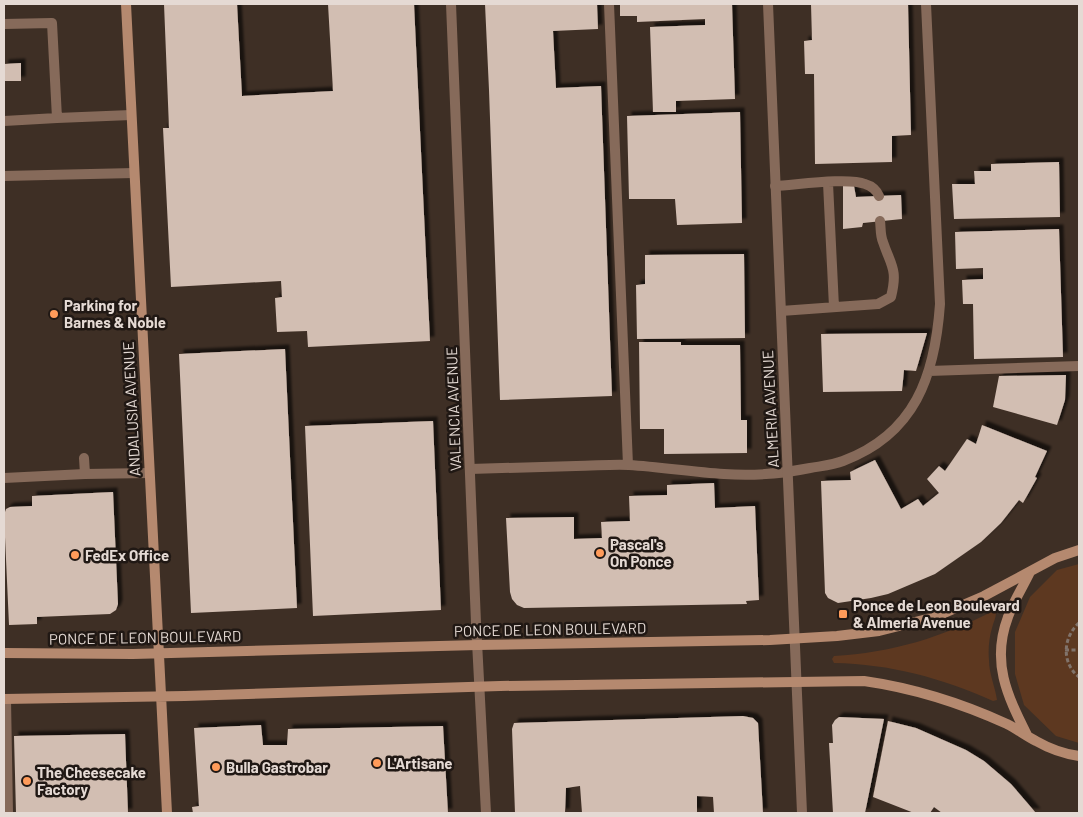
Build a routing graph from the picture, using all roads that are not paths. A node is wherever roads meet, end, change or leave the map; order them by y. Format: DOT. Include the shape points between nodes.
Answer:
graph roads {
  1 [pos="126,4"];
  2 [pos="451,4"];
  3 [pos="609,4"];
  4 [pos="768,4"];
  5 [pos="926,4"];
  6 [pos="4,24"];
  7 [pos="131,115"];
  8 [pos="57,118"];
  9 [pos="4,121"];
  10 [pos="134,173"];
  11 [pos="4,176"];
  12 [pos="828,182"];
  13 [pos="775,186"];
  14 [pos="879,196"];
  15 [pos="880,221"];
  16 [pos="834,308"];
  17 [pos="781,311"];
  18 [pos="1079,366"];
  19 [pos="929,371"];
  20 [pos="84,458"];
  21 [pos="628,465"];
  22 [pos="470,469"];
  23 [pos="788,472"];
  24 [pos="149,473"];
  25 [pos="85,474"];
  26 [pos="4,478"];
  27 [pos="1079,550"];
  28 [pos="1030,572"];
  29 [pos="795,639"];
  30 [pos="478,645"];
  31 [pos="4,653"];
  32 [pos="158,653"];
  33 [pos="796,681"];
  34 [pos="480,686"];
  35 [pos="161,696"];
  36 [pos="5,700"];
  37 [pos="1027,736"];
  38 [pos="1079,756"];
  39 [pos="8,813"];
  40 [pos="167,813"];
  41 [pos="486,813"];
  42 [pos="802,813"];
  1 -- 7 [label="street, ANDALUSIA AVENUE"];
  2 -- 22 [label="street, VALENCIA AVENUE"];
  3 -- 21 [label="street"];
  4 -- 13 [label="street, ALMERIA AVENUE"];
  5 -- 19 [label="street" via="940,304"];
  6 -- 8 [label="street" via="52,23"];
  7 -- 8 [label="street"];
  7 -- 10 [label="street, ANDALUSIA AVENUE"];
  8 -- 9 [label="street"];
  10 -- 11 [label="street"];
  10 -- 24 [label="street, ANDALUSIA AVENUE"];
  12 -- 13 [label="street"];
  12 -- 14 [label="street" via="864,183 875,189"];
  12 -- 16 [label="street"];
  13 -- 17 [label="street, ALMERIA AVENUE"];
  15 -- 16 [label="street" via="882,240 892,263 894,283 891,297 878,304"];
  16 -- 17 [label="street"];
  17 -- 23 [label="street, ALMERIA AVENUE"];
  18 -- 19 [label="street"];
  19 -- 23 [label="street" via="909,412 893,432 870,449 842,462"];
  20 -- 25 [label="street"];
  21 -- 22 [label="street"];
  21 -- 23 [label="street" via="724,474"];
  22 -- 30 [label="street, VALENCIA AVENUE"];
  23 -- 29 [label="street, ALMERIA AVENUE"];
  24 -- 25 [label="street"];
  24 -- 32 [label="street, ANDALUSIA AVENUE"];
  25 -- 26 [label="street"];
  27 -- 28 [label="street, PONCE DE LEON BOULEVARD" via="1055,558"];
  28 -- 29 [label="street, PONCE DE LEON BOULEVARD" via="956,609 916,622 879,631"];
  28 -- 37 [label="street" via="1008,615 1000,660 1007,693"];
  29 -- 30 [label="street, PONCE DE LEON BOULEVARD"];
  29 -- 33 [label="street, ALMERIA AVENUE"];
  30 -- 32 [label="street, PONCE DE LEON BOULEVARD"];
  30 -- 34 [label="street, VALENCIA AVENUE"];
  31 -- 32 [label="street, PONCE DE LEON BOULEVARD"];
  32 -- 35 [label="street, ANDALUSIA AVENUE"];
  33 -- 34 [label="street"];
  33 -- 37 [label="street" via="864,681 894,686 957,703"];
  33 -- 42 [label="street, ALMERIA AVENUE"];
  34 -- 35 [label="street"];
  34 -- 41 [label="street, VALENCIA AVENUE"];
  35 -- 36 [label="street"];
  35 -- 40 [label="street, ANDALUSIA AVENUE"];
  36 -- 39 [label="street"];
  37 -- 38 [label="street" via="1055,750"];
}
